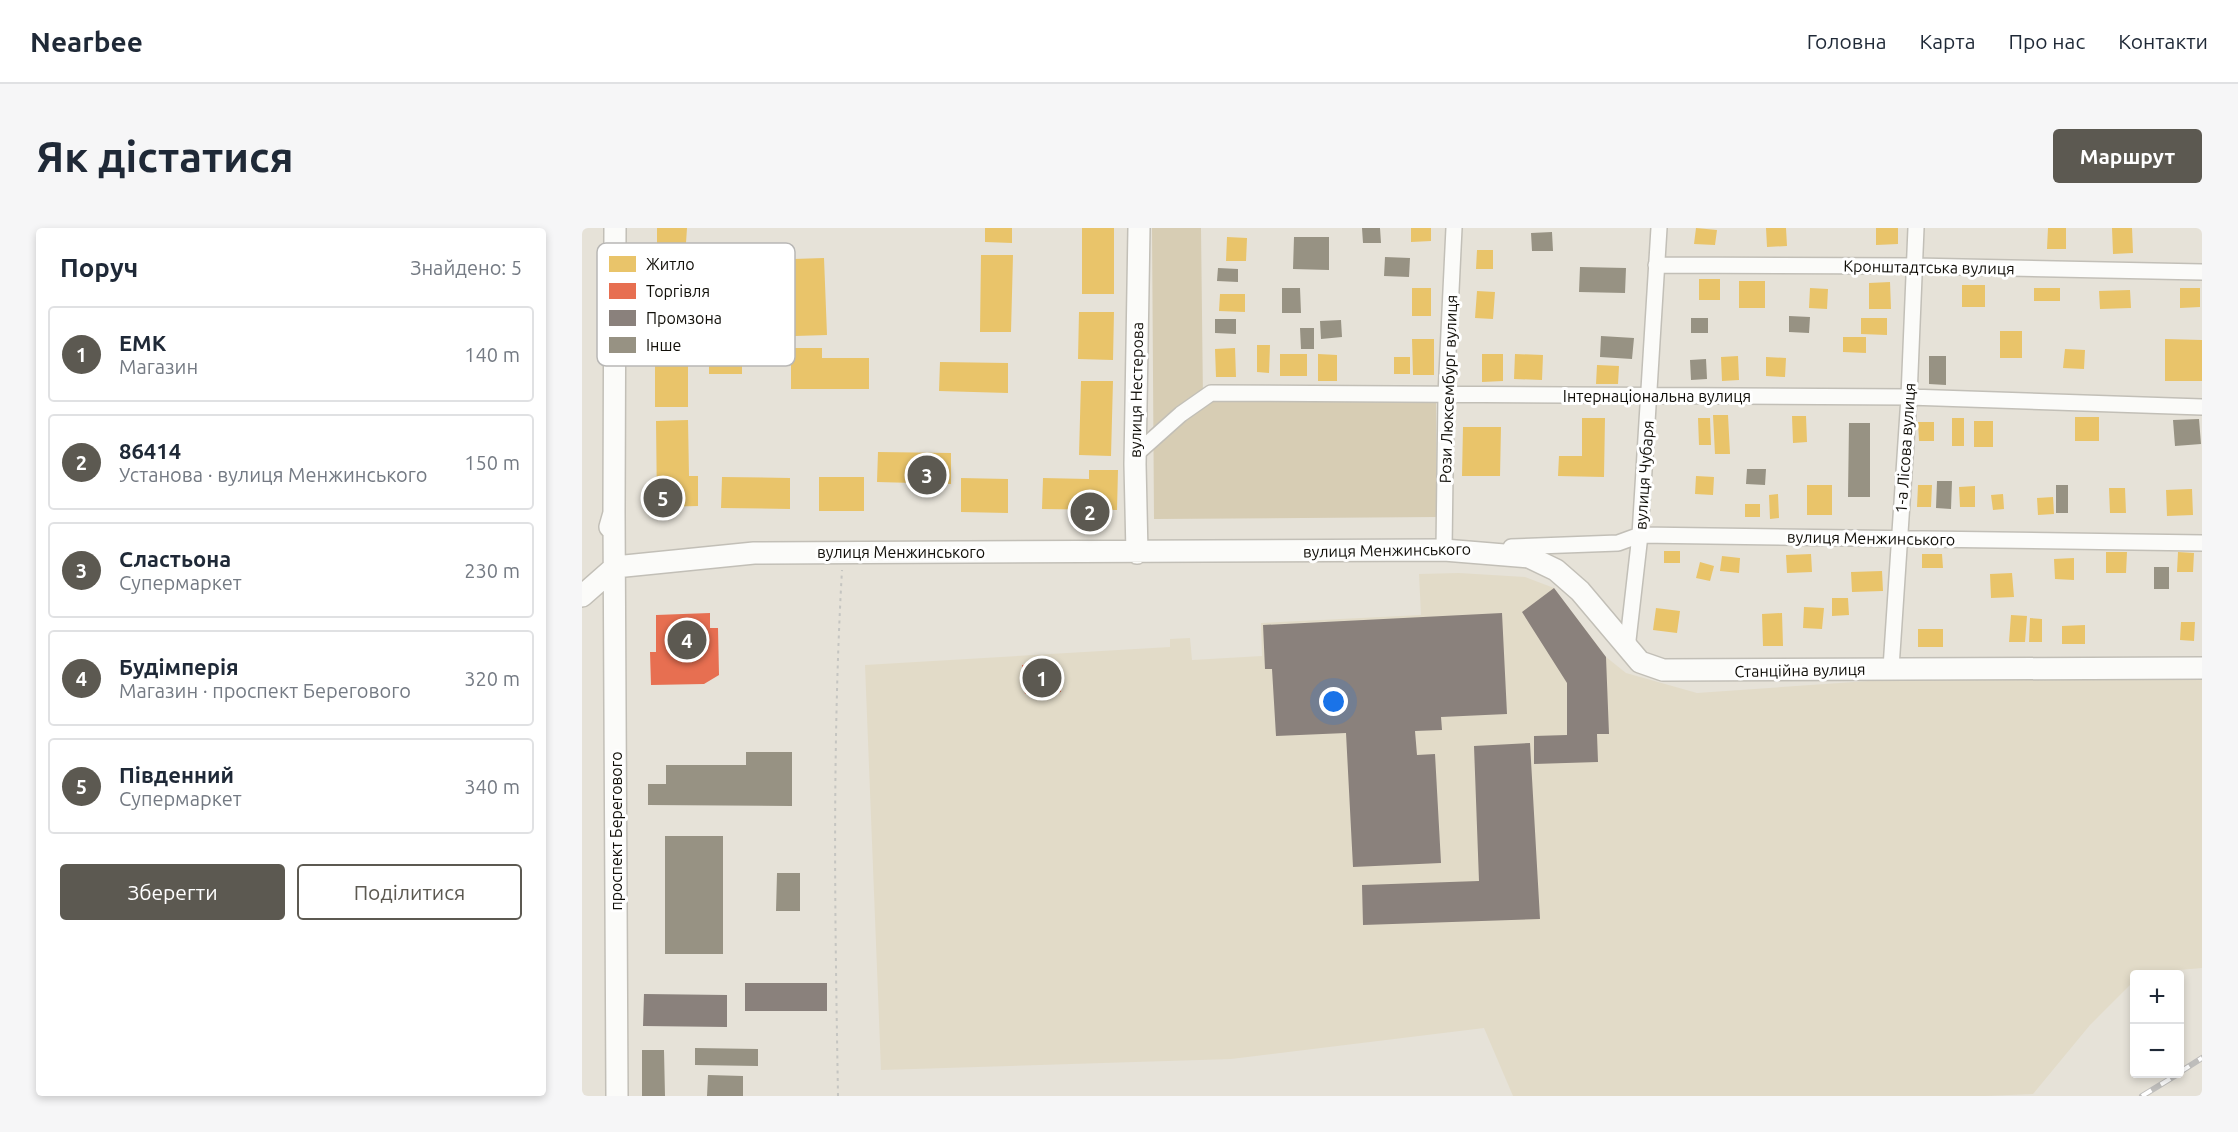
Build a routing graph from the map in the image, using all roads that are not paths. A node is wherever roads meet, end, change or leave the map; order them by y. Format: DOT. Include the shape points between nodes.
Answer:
graph roads {
  1 [pos="615,228"];
  2 [pos="1139,228"];
  3 [pos="1454,228"];
  4 [pos="1659,228"];
  5 [pos="1916,228"];
  6 [pos="615,243"];
  7 [pos="1656,265"];
  8 [pos="1915,266"];
  9 [pos="2202,272"];
  10 [pos="615,366"];
  11 [pos="1446,395"];
  12 [pos="1648,396"];
  13 [pos="1909,397"];
  14 [pos="2202,407"];
  15 [pos="1135,455"];
  16 [pos="614,513"];
  17 [pos="1640,535"];
  18 [pos="1898,538"];
  19 [pos="2202,543"];
  20 [pos="1444,550"];
  21 [pos="1137,553"];
  22 [pos="615,567"];
  23 [pos="583,598"];
  24 [pos="1627,650"];
  25 [pos="1891,668"];
  26 [pos="2202,668"];
  27 [pos="617,1096"];
  1 -- 6 [label="street"];
  2 -- 15 [label="street, вулиця Нестерова"];
  3 -- 11 [label="street, Рози Люксембург вулиця"];
  4 -- 7 [label="street, вулиця Чубаря"];
  5 -- 8 [label="street, 1-а Лісова вулиця"];
  7 -- 8 [label="street, Кронштадтська вулиця"];
  7 -- 12 [label="street, вулиця Чубаря"];
  8 -- 9 [label="street, Кронштадтська вулиця"];
  8 -- 13 [label="street, 1-а Лісова вулиця"];
  10 -- 16 [label="street"];
  11 -- 12 [label="street, Інтернаціональна вулиця"];
  11 -- 15 [label="street, Інтернаціональна вулиця" via="1211,393"];
  11 -- 20 [label="street, Рози Люксембург вулиця"];
  12 -- 13 [label="street, Інтернаціональна вулиця"];
  12 -- 17 [label="street, вулиця Чубаря"];
  13 -- 14 [label="street, Інтернаціональна вулиця"];
  13 -- 18 [label="street, 1-а Лісова вулиця"];
  15 -- 21 [label="street, вулиця Нестерова"];
  16 -- 22 [label="street, проспект Берегового"];
  16 -- 23 [label="street" via="598,573"];
  17 -- 18 [label="street, вулиця Менжинського"];
  17 -- 20 [label="street, вулиця Менжинського" via="1618,543"];
  17 -- 24 [label="street, вулиця Чубаря"];
  18 -- 19 [label="street, вулиця Менжинського"];
  18 -- 25 [label="street, 1-а Лісова вулиця"];
  20 -- 21 [label="street, вулиця Менжинського"];
  20 -- 24 [label="street, Станційна вулиця" via="1529,557 1556,570 1580,591"];
  21 -- 22 [label="street, вулиця Менжинського" via="754,553"];
  22 -- 23 [label="street"];
  22 -- 27 [label="street, проспект Берегового"];
  24 -- 25 [label="street, Станційна вулиця" via="1640,662 1663,670"];
  25 -- 26 [label="street, Станційна вулиця"];
}
